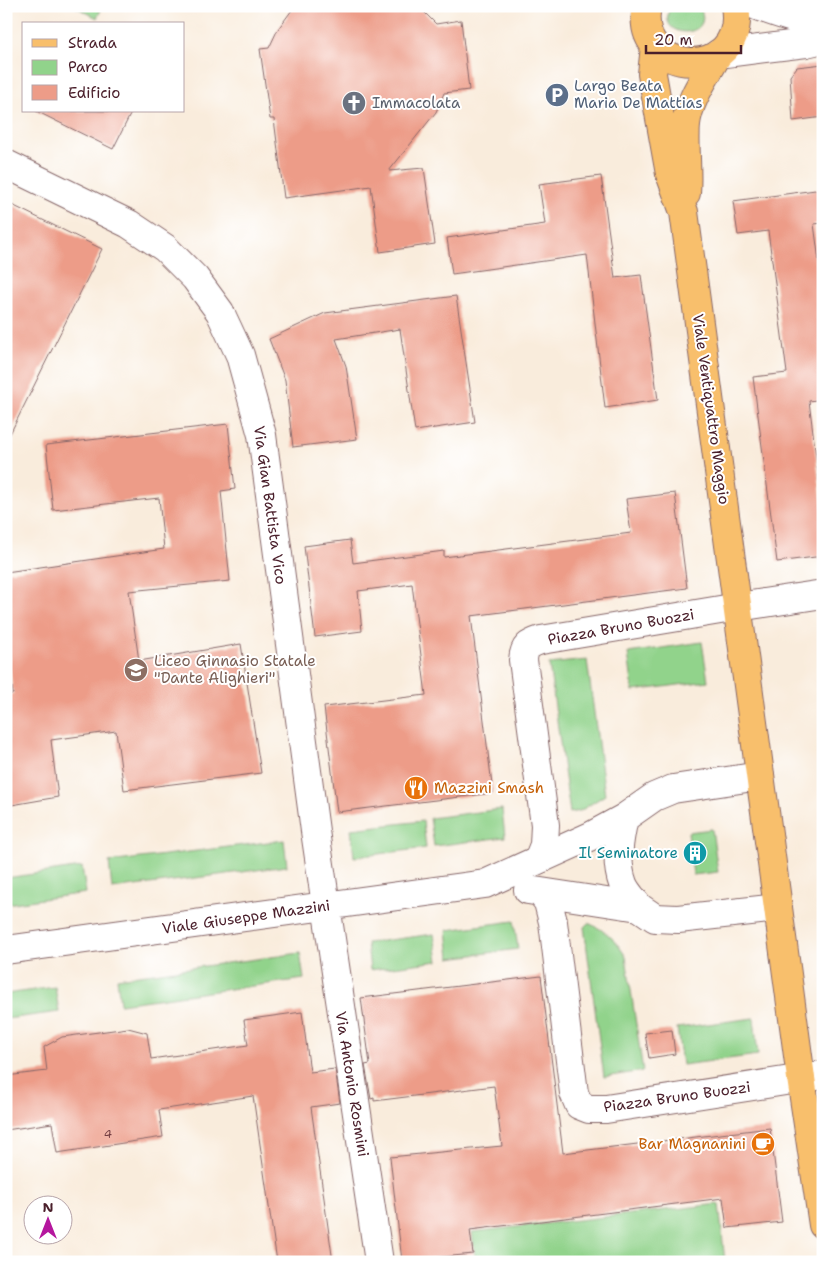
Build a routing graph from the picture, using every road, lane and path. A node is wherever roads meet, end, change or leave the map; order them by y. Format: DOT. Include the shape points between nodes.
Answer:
graph roads {
  1 [pos="735,6"];
  2 [pos="757,6"];
  3 [pos="644,20"];
  4 [pos="823,22"];
  5 [pos="823,39"];
  6 [pos="718,54"];
  7 [pos="6,164"];
  8 [pos="684,212"];
  9 [pos="823,594"];
  10 [pos="738,606"];
  11 [pos="760,776"];
  12 [pos="624,818"];
  13 [pos="538,860"];
  14 [pos="485,884"];
  15 [pos="540,892"];
  16 [pos="325,906"];
  17 [pos="639,907"];
  18 [pos="778,908"];
  19 [pos="6,950"];
  20 [pos="812,1077"];
  21 [pos="823,1225"];
  22 [pos="379,1262"];
  1 -- 6 [label="main road" via="735,31 729,44"];
  2 -- 4 [label="street" via="809,22"];
  3 -- 6 [label="main road" via="666,55 678,61 692,63"];
  3 -- 8 [label="main road" via="670,174"];
  5 -- 6 [label="street"];
  6 -- 8 [label="main road" via="693,100 686,122"];
  7 -- 16 [label="street, Via Gian Battista Vico" via="129,224 165,248 195,278 220,312 240,354 262,435"];
  8 -- 10 [label="main road, Viale Ventiquattro Maggio"];
  9 -- 10 [label="street"];
  10 -- 11 [label="main road"];
  10 -- 13 [label="street, Piazza Bruno Buozzi" via="542,640 530,644 524,651 545,825 544,845"];
  11 -- 12 [label="street" via="673,789 654,797"];
  11 -- 18 [label="main road"];
  12 -- 13 [label="street"];
  12 -- 17 [label="street" via="618,866 624,886"];
  13 -- 14 [label="street, Viale Giuseppe Mazzini"];
  14 -- 15 [label="street, Viale Giuseppe Mazzini"];
  14 -- 16 [label="street, Viale Giuseppe Mazzini"];
  15 -- 17 [label="street"];
  15 -- 20 [label="street, Piazza Bruno Buozzi" via="548,902 553,922 574,1093 579,1105 606,1109"];
  16 -- 19 [label="street, Viale Giuseppe Mazzini"];
  16 -- 22 [label="street, Via Antonio Rosmini"];
  17 -- 18 [label="street" via="655,918 678,919"];
  18 -- 20 [label="main road"];
  20 -- 21 [label="main road"];
}
